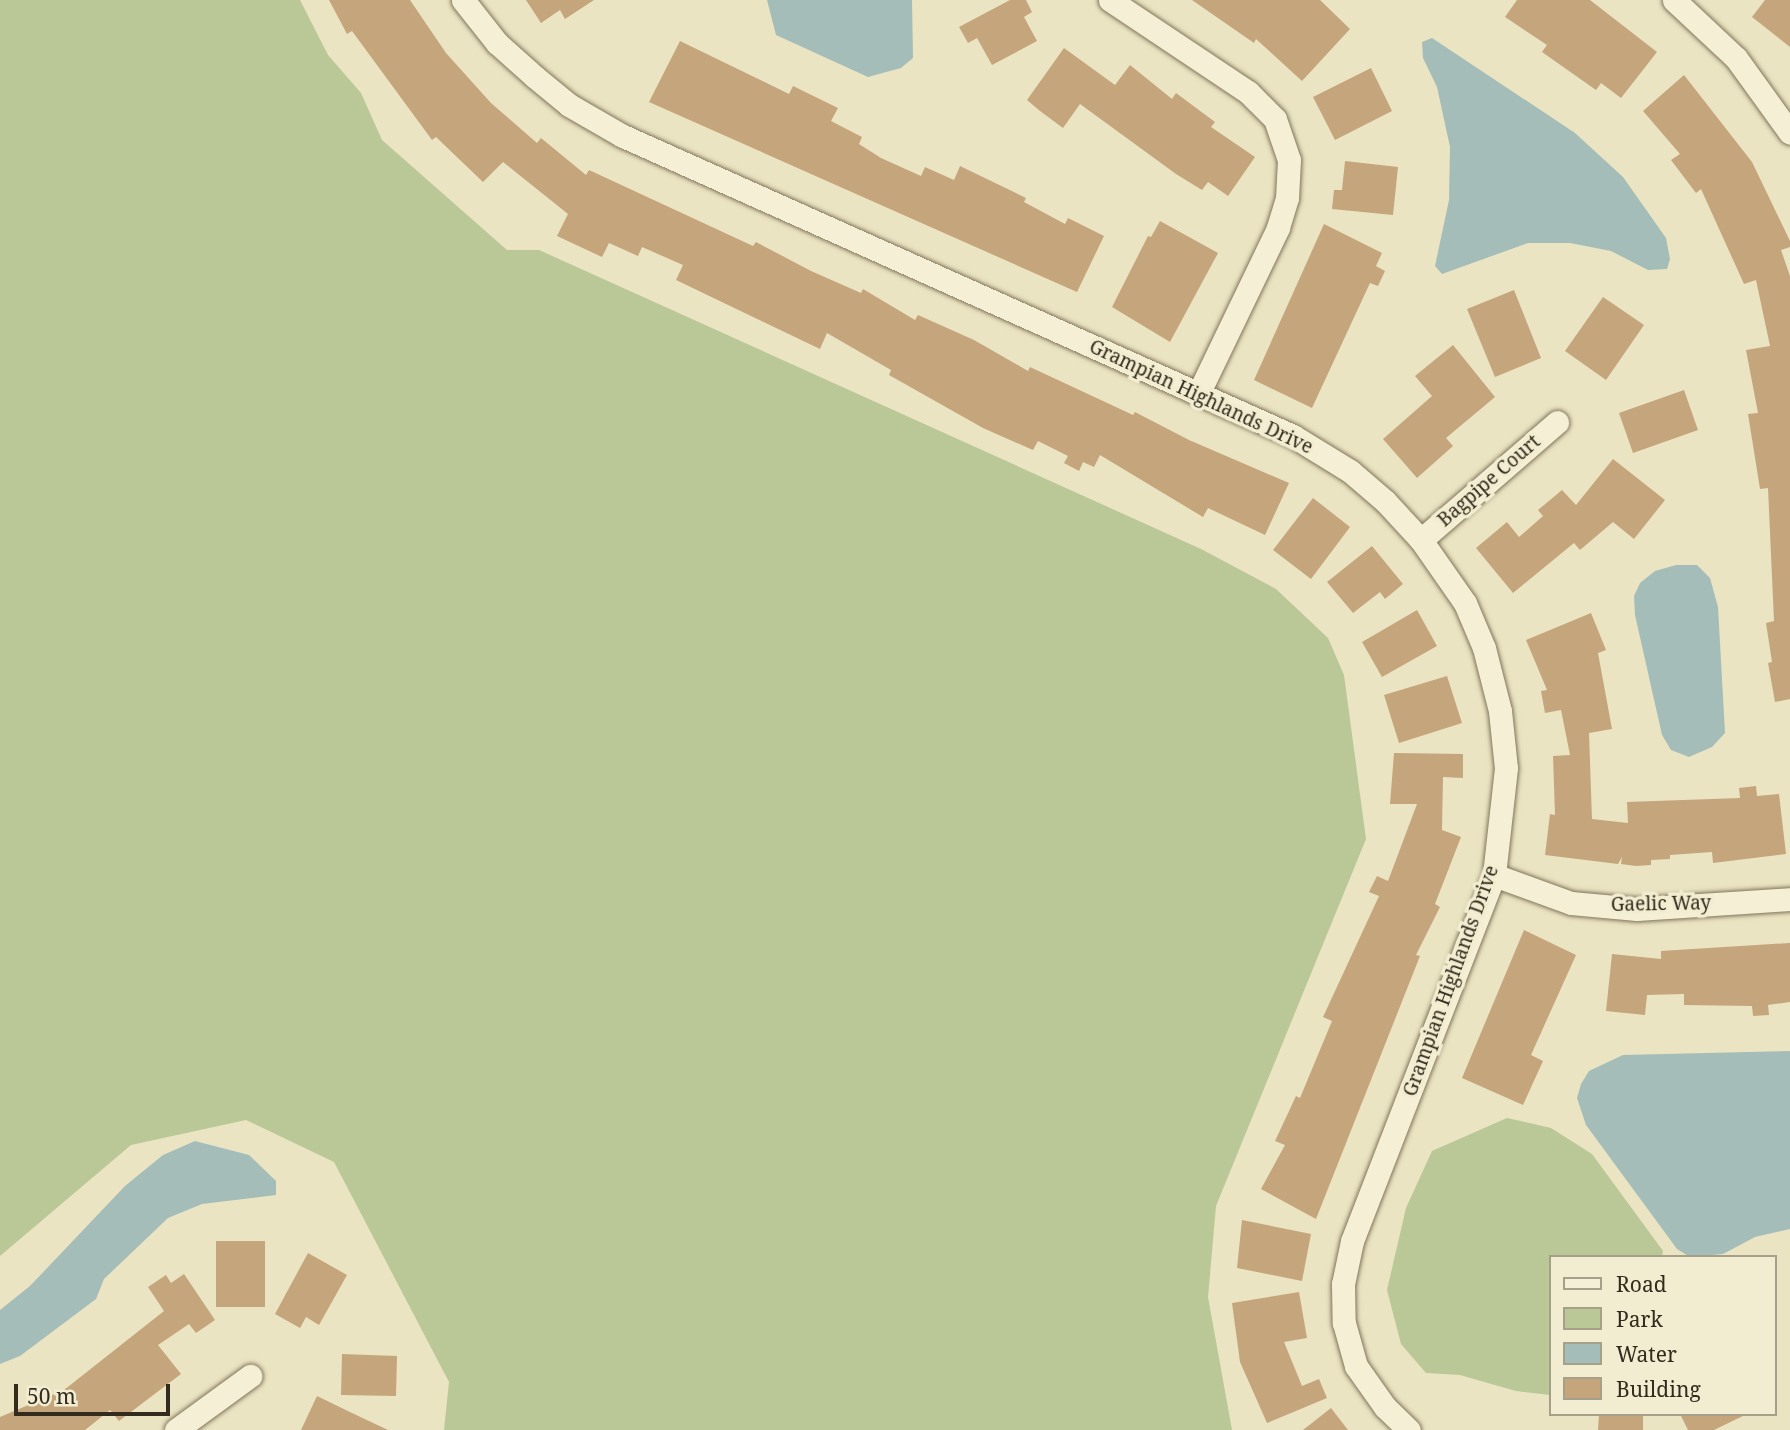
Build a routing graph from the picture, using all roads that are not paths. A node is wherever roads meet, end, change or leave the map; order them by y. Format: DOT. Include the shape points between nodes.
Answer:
graph roads {
  1 [pos="463,0"];
  2 [pos="1110,0"];
  3 [pos="1683,3"];
  4 [pos="1790,133"];
  5 [pos="1198,394"];
  6 [pos="1557,422"];
  7 [pos="1421,540"];
  8 [pos="1494,875"];
  9 [pos="1790,899"];
  10 [pos="250,1376"];
  11 [pos="176,1430"];
  12 [pos="1409,1430"];
  1 -- 5 [label="street, Grampian Highlands Drive" via="497,43 535,78 569,105 623,136"];
  2 -- 5 [label="street" via="1248,92 1275,119 1289,160 1287,198 1278,228"];
  3 -- 4 [label="street" via="1736,58"];
  5 -- 7 [label="street, Grampian Highlands Drive" via="1293,436 1350,471"];
  6 -- 7 [label="street, Bagpipe Court"];
  7 -- 8 [label="street, Grampian Highlands Drive" via="1465,603 1484,648 1500,711 1506,768"];
  8 -- 9 [label="street, Gaelic Way" via="1571,902 1637,909"];
  8 -- 12 [label="street, Grampian Highlands Drive" via="1352,1241 1343,1284 1344,1323 1356,1366 1385,1407"];
  10 -- 11 [label="street"];
}
